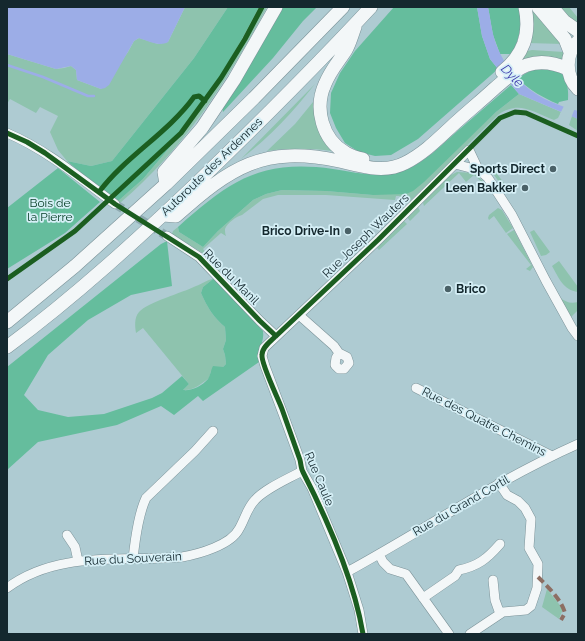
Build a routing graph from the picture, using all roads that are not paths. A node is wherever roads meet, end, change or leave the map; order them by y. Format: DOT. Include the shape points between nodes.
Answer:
graph roads {
  1 [pos="276,7"];
  2 [pos="342,7"];
  3 [pos="371,7"];
  4 [pos="525,7"];
  5 [pos="538,7"];
  6 [pos="552,7"];
  7 [pos="358,20"];
  8 [pos="578,31"];
  9 [pos="578,41"];
  10 [pos="570,52"];
  11 [pos="517,65"];
  12 [pos="568,69"];
  13 [pos="496,82"];
  14 [pos="578,89"];
  15 [pos="7,133"];
  16 [pos="455,164"];
  17 [pos="478,169"];
  18 [pos="166,184"];
  19 [pos="115,204"];
  20 [pos="163,215"];
  21 [pos="167,236"];
  22 [pos="299,315"];
  23 [pos="7,322"];
  24 [pos="276,336"];
  25 [pos="578,336"];
  26 [pos="7,347"];
  27 [pos="339,353"];
  28 [pos="416,388"];
  29 [pos="213,431"];
  30 [pos="578,444"];
  31 [pos="552,456"];
  32 [pos="302,471"];
  33 [pos="499,484"];
  34 [pos="67,535"];
  35 [pos="500,544"];
  36 [pos="379,554"];
  37 [pos="133,559"];
  38 [pos="78,561"];
  39 [pos="347,572"];
  40 [pos="7,576"];
  41 [pos="493,580"];
  42 [pos="10,586"];
  43 [pos="423,598"];
  44 [pos="500,614"];
  45 [pos="363,634"];
  46 [pos="449,634"];
  47 [pos="470,634"];
  1 -- 18 [label="highway" via="234,80 202,128 164,172"];
  2 -- 18 [label="highway, Autoroute des Ardennes"];
  3 -- 7 [label="highway, Autoroute des Ardennes"];
  4 -- 11 [label="highway" via="527,27"];
  5 -- 10 [label="highway" via="565,40"];
  6 -- 8 [label="highway" via="564,21"];
  7 -- 13 [label="highway" via="346,49 332,69 321,93 321,115 325,130 334,144 346,154 375,162 404,155"];
  7 -- 20 [label="highway, Autoroute des Ardennes" via="272,110"];
  9 -- 10 [label="highway"];
  10 -- 12 [label="highway"];
  11 -- 12 [label="highway" via="546,62"];
  11 -- 13 [label="highway"];
  12 -- 14 [label="highway" via="571,80"];
  13 -- 20 [label="highway" via="422,153 403,164 384,169 290,156 257,161 234,170 210,186 176,216"];
  15 -- 19 [label="street" via="45,152"];
  16 -- 17 [label="street"];
  16 -- 17 [label="street, Rue Joseph Wauters" via="469,150"];
  16 -- 22 [label="street, Rue Joseph Wauters"];
  17 -- 25 [label="street, Rue Joseph Wauters" via="488,178 512,215"];
  18 -- 23 [label="highway, Autoroute des Ardennes" via="75,266"];
  20 -- 26 [label="highway, Autoroute des Ardennes" via="88,282"];
  21 -- 24 [label="street, Rue du Manil" via="199,257"];
  22 -- 24 [label="street, Rue Joseph Wauters"];
  22 -- 27 [label="street"];
  24 -- 32 [label="street, Rue Caule" via="264,348 262,356"];
  28 -- 31 [label="street, Rue des Quatre Chemins"];
  29 -- 37 [label="street" via="146,498 142,507"];
  30 -- 31 [label="street, Rue du Grand Cortil"];
  31 -- 33 [label="street, Rue du Grand Cortil"];
  32 -- 37 [label="street, Rue du Souverain" via="257,498 237,533 227,541 182,557"];
  32 -- 39 [label="street, Rue Caule" via="312,488"];
  33 -- 36 [label="street, Rue du Grand Cortil"];
  33 -- 44 [label="street" via="508,496 525,508 531,519 529,548 539,567 537,588 531,606 523,612 507,611"];
  34 -- 38 [label="street"];
  35 -- 43 [label="street" via="474,567 459,570 455,576"];
  36 -- 39 [label="street, Rue du Grand Cortil"];
  36 -- 43 [label="street" via="390,569 406,574"];
  37 -- 38 [label="street, Rue du Souverain"];
  38 -- 42 [label="street, Rue du Souverain" via="41,569"];
  39 -- 45 [label="street, Rue Caule" via="359,610"];
  40 -- 42 [label="street"];
  41 -- 44 [label="street" via="495,600"];
  43 -- 46 [label="street"];
  44 -- 47 [label="street"];
}
